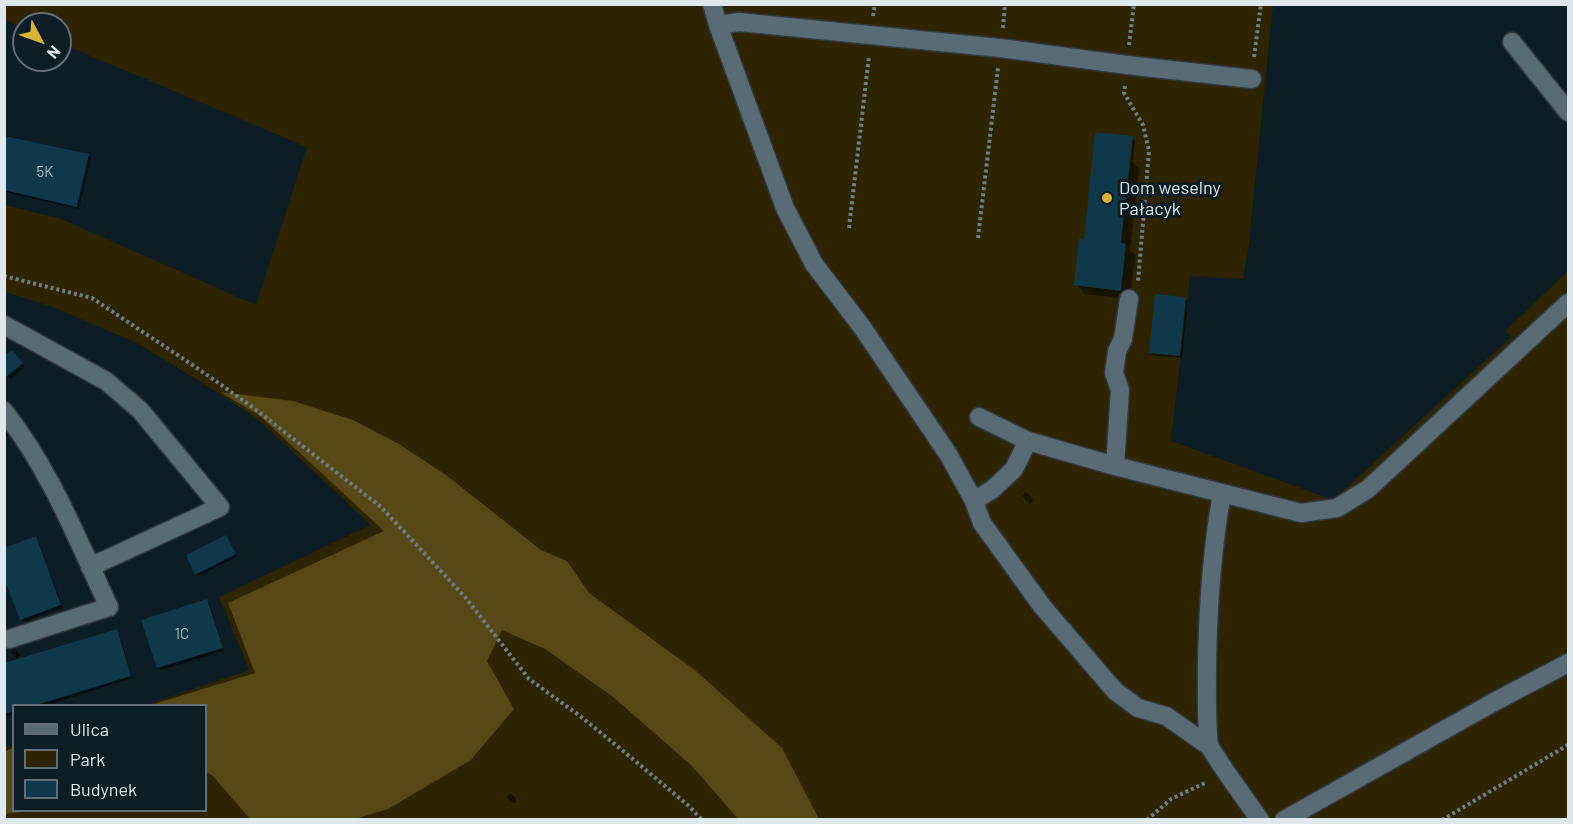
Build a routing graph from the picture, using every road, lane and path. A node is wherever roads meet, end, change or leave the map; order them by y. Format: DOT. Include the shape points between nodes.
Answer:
graph roads {
  1 [pos="712,4"];
  2 [pos="875,4"];
  3 [pos="1005,4"];
  4 [pos="1134,4"];
  5 [pos="1261,4"];
  6 [pos="718,25"];
  7 [pos="871,35"];
  8 [pos="1512,42"];
  9 [pos="1000,48"];
  10 [pos="1127,64"];
  11 [pos="1252,79"];
  12 [pos="1569,112"];
  13 [pos="849,228"];
  14 [pos="978,238"];
  15 [pos="4,276"];
  16 [pos="1129,299"];
  17 [pos="1569,303"];
  18 [pos="4,325"];
  19 [pos="4,411"];
  20 [pos="979,417"];
  21 [pos="1028,441"];
  22 [pos="1115,466"];
  23 [pos="1222,493"];
  24 [pos="974,501"];
  25 [pos="90,567"];
  26 [pos="9,639"];
  27 [pos="1569,663"];
  28 [pos="1569,745"];
  29 [pos="1209,746"];
  30 [pos="1226,772"];
  31 [pos="702,819"];
  32 [pos="1147,819"];
  33 [pos="1260,819"];
  34 [pos="1284,819"];
  35 [pos="1443,819"];
  1 -- 6 [label="lane"];
  2 -- 7 [label="path"];
  3 -- 9 [label="path"];
  4 -- 10 [label="path"];
  5 -- 11 [label="path"];
  6 -- 7 [label="lane" via="739,22"];
  6 -- 24 [label="lane" via="786,208 814,264 948,454"];
  7 -- 9 [label="lane"];
  7 -- 13 [label="path"];
  8 -- 12 [label="lane"];
  9 -- 10 [label="lane"];
  9 -- 14 [label="path"];
  10 -- 11 [label="lane"];
  10 -- 16 [label="path" via="1124,93 1143,125 1149,151 1138,280"];
  15 -- 31 [label="path" via="92,298 250,406 381,507 465,597 529,679 580,716"];
  16 -- 22 [label="lane" via="1114,374 1120,390"];
  17 -- 23 [label="lane" via="1368,489 1337,508 1300,513"];
  18 -- 25 [label="lane" via="115,388 140,410 220,507"];
  19 -- 25 [label="lane" via="28,444"];
  20 -- 21 [label="lane"];
  21 -- 22 [label="lane"];
  21 -- 24 [label="lane" via="1014,469"];
  22 -- 23 [label="lane"];
  23 -- 29 [label="lane" via="1208,625"];
  24 -- 29 [label="lane" via="982,524 1042,606 1115,691 1138,708 1166,716"];
  25 -- 26 [label="lane" via="109,607"];
  27 -- 34 [label="lane"];
  28 -- 35 [label="path"];
  29 -- 30 [label="lane"];
  30 -- 32 [label="path" via="1171,799"];
  30 -- 33 [label="lane"];
}
